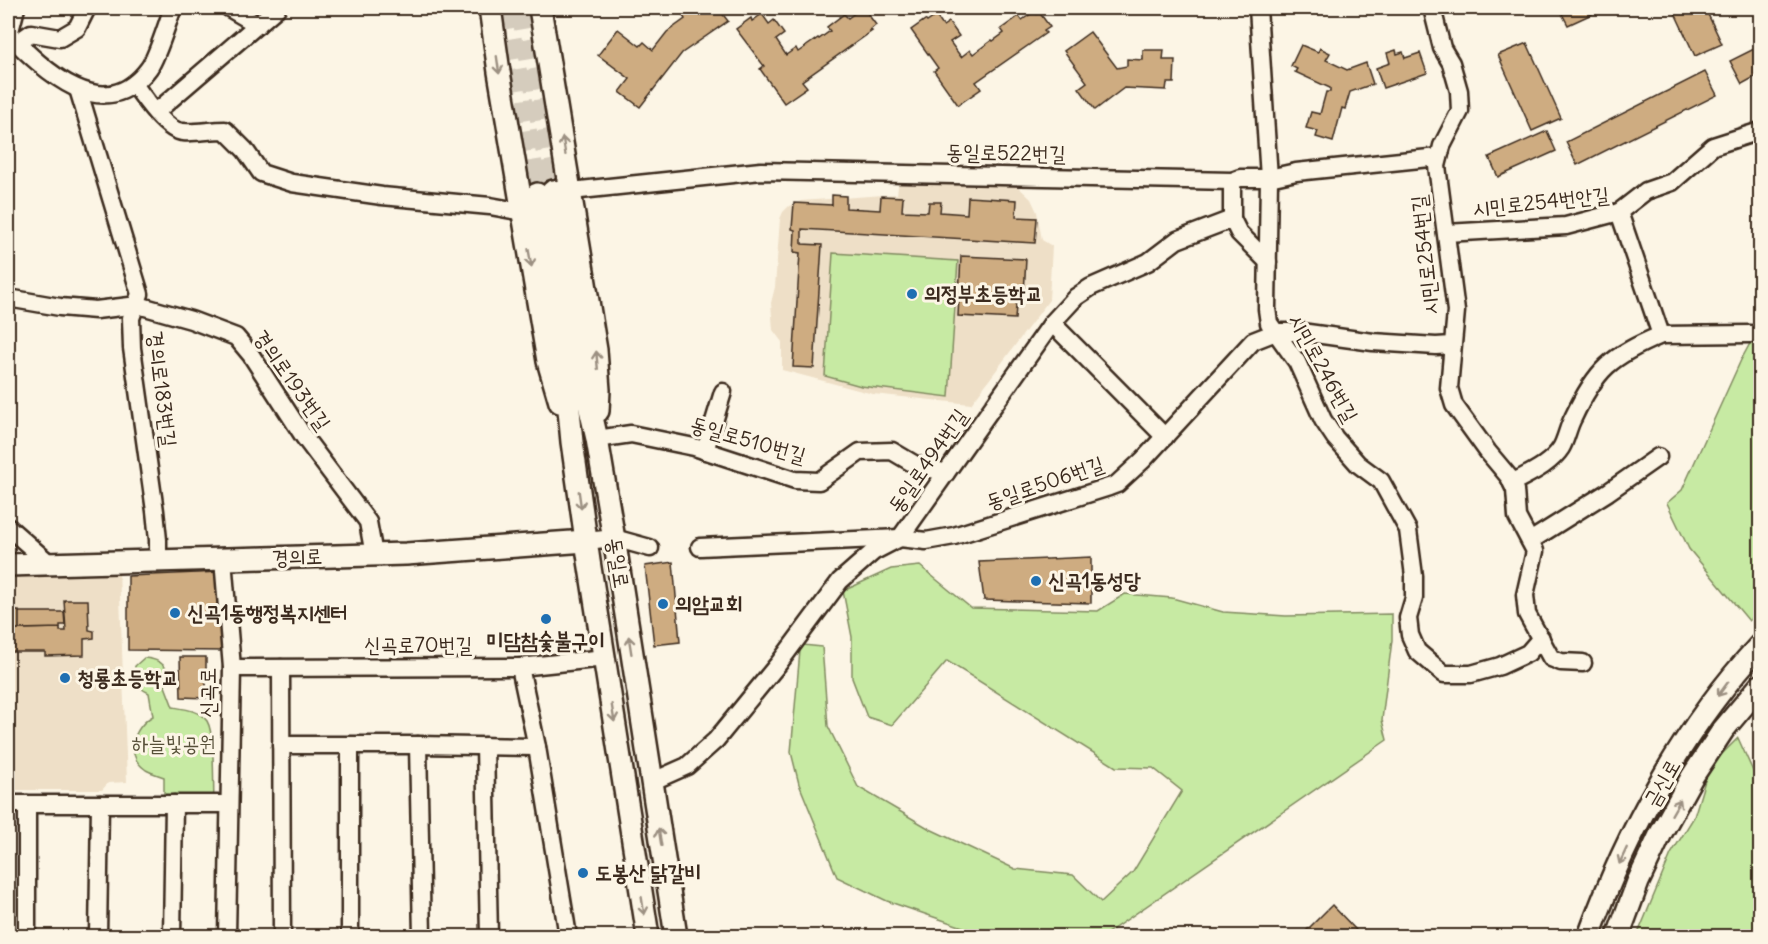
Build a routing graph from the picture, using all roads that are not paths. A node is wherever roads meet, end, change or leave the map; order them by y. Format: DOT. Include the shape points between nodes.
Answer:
graph roads {
  1 [pos="16,8"];
  2 [pos="87,8"];
  3 [pos="172,8"];
  4 [pos="229,8"];
  5 [pos="277,8"];
  6 [pos="540,8"];
  7 [pos="1258,8"];
  8 [pos="1432,8"];
  9 [pos="492,11"];
  10 [pos="258,25"];
  11 [pos="11,37"];
  12 [pos="134,84"];
  13 [pos="78,89"];
  14 [pos="156,112"];
  15 [pos="1761,131"];
  16 [pos="1439,157"];
  17 [pos="1269,178"];
  18 [pos="1232,181"];
  19 [pos="554,192"];
  20 [pos="523,212"];
  21 [pos="1619,212"];
  22 [pos="1232,219"];
  23 [pos="1446,234"];
  24 [pos="1268,262"];
  25 [pos="8,298"];
  26 [pos="138,305"];
  27 [pos="1052,323"];
  28 [pos="1276,332"];
  29 [pos="1751,334"];
  30 [pos="1661,335"];
  31 [pos="1452,345"];
  32 [pos="723,392"];
  33 [pos="1165,437"];
  34 [pos="597,439"];
  35 [pos="573,442"];
  36 [pos="705,451"];
  37 [pos="1658,457"];
  38 [pos="946,474"];
  39 [pos="1512,483"];
  40 [pos="8,527"];
  41 [pos="614,538"];
  42 [pos="900,538"];
  43 [pos="586,541"];
  44 [pos="1530,541"];
  45 [pos="700,547"];
  46 [pos="650,548"];
  47 [pos="374,555"];
  48 [pos="223,559"];
  49 [pos="158,561"];
  50 [pos="50,564"];
  51 [pos="8,565"];
  52 [pos="1541,638"];
  53 [pos="1761,645"];
  54 [pos="604,658"];
  55 [pos="1583,663"];
  56 [pos="520,667"];
  57 [pos="232,668"];
  58 [pos="281,668"];
  59 [pos="1761,686"];
  60 [pos="281,745"];
  61 [pos="418,745"];
  62 [pos="350,746"];
  63 [pos="485,746"];
  64 [pos="537,747"];
  65 [pos="651,782"];
  66 [pos="8,804"];
  67 [pos="27,804"];
  68 [pos="100,804"];
  69 [pos="174,804"];
  70 [pos="229,804"];
  71 [pos="27,936"];
  72 [pos="98,936"];
  73 [pos="172,936"];
  74 [pos="227,936"];
  75 [pos="282,936"];
  76 [pos="350,936"];
  77 [pos="422,936"];
  78 [pos="489,936"];
  79 [pos="568,936"];
  80 [pos="648,936"];
  81 [pos="676,936"];
  82 [pos="1589,936"];
  83 [pos="1618,936"];
  1 -- 11 [label="street"];
  2 -- 11 [label="street" via="77,28 60,38 31,33"];
  3 -- 12 [label="street" via="150,66"];
  4 -- 10 [label="street"];
  5 -- 10 [label="street"];
  19 -- 6 [label="street, one-way"];
  7 -- 17 [label="street, 시민로246번길"];
  8 -- 16 [label="street, 시민로254번길" via="1459,91 1460,111"];
  9 -- 20 [label="street, one-way"];
  10 -- 14 [label="street"];
  11 -- 13 [label="street" via="45,68"];
  12 -- 13 [label="street" via="99,95"];
  12 -- 14 [label="street"];
  13 -- 26 [label="street, 경의로183번길" via="140,294"];
  14 -- 20 [label="street" via="171,129 181,133 225,130 261,173 292,183"];
  15 -- 21 [label="street" via="1713,146 1672,182 1646,191"];
  16 -- 17 [label="street, 동일로522번길"];
  16 -- 23 [label="street, 시민로254번길"];
  17 -- 18 [label="street, 동일로522번길"];
  17 -- 24 [label="street, 시민로246번길"];
  18 -- 19 [label="street, 동일로522번길" via="761,171"];
  18 -- 22 [label="street"];
  34 -- 19 [label="street, 동일로, one-way" via="596,350"];
  19 -- 35 [label="street, 동일로"];
  20 -- 35 [label="street, one-way" via="548,361"];
  21 -- 23 [label="street, 시민로254번안길" via="1566,226"];
  21 -- 30 [label="street, 시민로254번안길"];
  22 -- 24 [label="street"];
  22 -- 27 [label="street, 동일로494번길" via="1177,240 1148,262 1091,287"];
  23 -- 31 [label="street, 시민로254번길" via="1456,311"];
  24 -- 28 [label="street, 시민로246번길" via="1267,309 1269,323"];
  25 -- 26 [label="street, 경의로193번길" via="96,310"];
  26 -- 47 [label="street, 경의로193번길" via="236,338 369,522"];
  26 -- 49 [label="street, 경의로183번길" via="131,318 132,348 159,540"];
  27 -- 33 [label="street"];
  27 -- 38 [label="street, 동일로494번길"];
  28 -- 31 [label="street, 동일로506번길"];
  28 -- 33 [label="street, 동일로506번길" via="1253,341"];
  28 -- 52 [label="street, 시민로246번길" via="1297,362 1329,429 1358,464 1381,481 1408,530 1414,598 1408,618 1417,651 1444,674 1471,674 1528,653"];
  29 -- 30 [label="street"];
  30 -- 39 [label="street" via="1622,354 1601,371 1587,389 1561,448 1545,464"];
  31 -- 39 [label="street, 시민로254번길" via="1449,388 1454,405"];
  32 -- 36 [label="street"];
  33 -- 42 [label="street, 동일로506번길" via="1117,484 954,536 926,541"];
  34 -- 36 [label="street, 동일로510번길" via="631,434"];
  34 -- 41 [label="street, 동일로"];
  35 -- 43 [label="street, 동일로, one-way"];
  36 -- 38 [label="street, 동일로510번길" via="795,480 819,481 860,452 892,451 914,464"];
  37 -- 44 [label="street"];
  38 -- 42 [label="street, 동일로494번길"];
  39 -- 44 [label="street, 시민로254번길" via="1517,517"];
  40 -- 50 [label="street"];
  41 -- 43 [label="street"];
  41 -- 46 [label="street"];
  65 -- 41 [label="street, 동일로, one-way"];
  42 -- 45 [label="street, 동일로506번길"];
  42 -- 65 [label="street, 동일로494번길" via="873,552 840,582 716,740 687,766"];
  43 -- 47 [label="street, 경의로"];
  43 -- 54 [label="street, 동일로"];
  44 -- 52 [label="street, 시민로254번길" via="1535,551 1525,595 1527,614"];
  47 -- 48 [label="street, 경의로"];
  48 -- 49 [label="street, 경의로"];
  48 -- 57 [label="street, 신곡로"];
  49 -- 50 [label="street, 경의로"];
  50 -- 51 [label="street, 경의로"];
  52 -- 55 [label="street, 시민로254번길" via="1551,658"];
  53 -- 82 [label="street, 금신로, one-way" via="1727,683 1666,773 1636,828"];
  54 -- 56 [label="street, 신곡로70번길"];
  54 -- 80 [label="street, 동일로, one-way"];
  56 -- 58 [label="street, 신곡로70번길"];
  56 -- 64 [label="street"];
  57 -- 58 [label="street, 신곡로70번길"];
  57 -- 70 [label="street, 신곡로"];
  58 -- 60 [label="street"];
  83 -- 59 [label="street, 금신로, one-way" via="1638,882 1671,814 1723,730"];
  60 -- 62 [label="street"];
  60 -- 75 [label="street"];
  61 -- 62 [label="street"];
  61 -- 63 [label="street"];
  61 -- 77 [label="street"];
  62 -- 76 [label="street"];
  63 -- 64 [label="street"];
  63 -- 78 [label="street"];
  64 -- 79 [label="street"];
  81 -- 65 [label="street, 동일로, one-way"];
  66 -- 67 [label="street"];
  67 -- 68 [label="street"];
  67 -- 71 [label="street"];
  68 -- 69 [label="street"];
  68 -- 72 [label="street"];
  69 -- 70 [label="street"];
  69 -- 73 [label="street"];
  70 -- 74 [label="street, 신곡로"];
}
